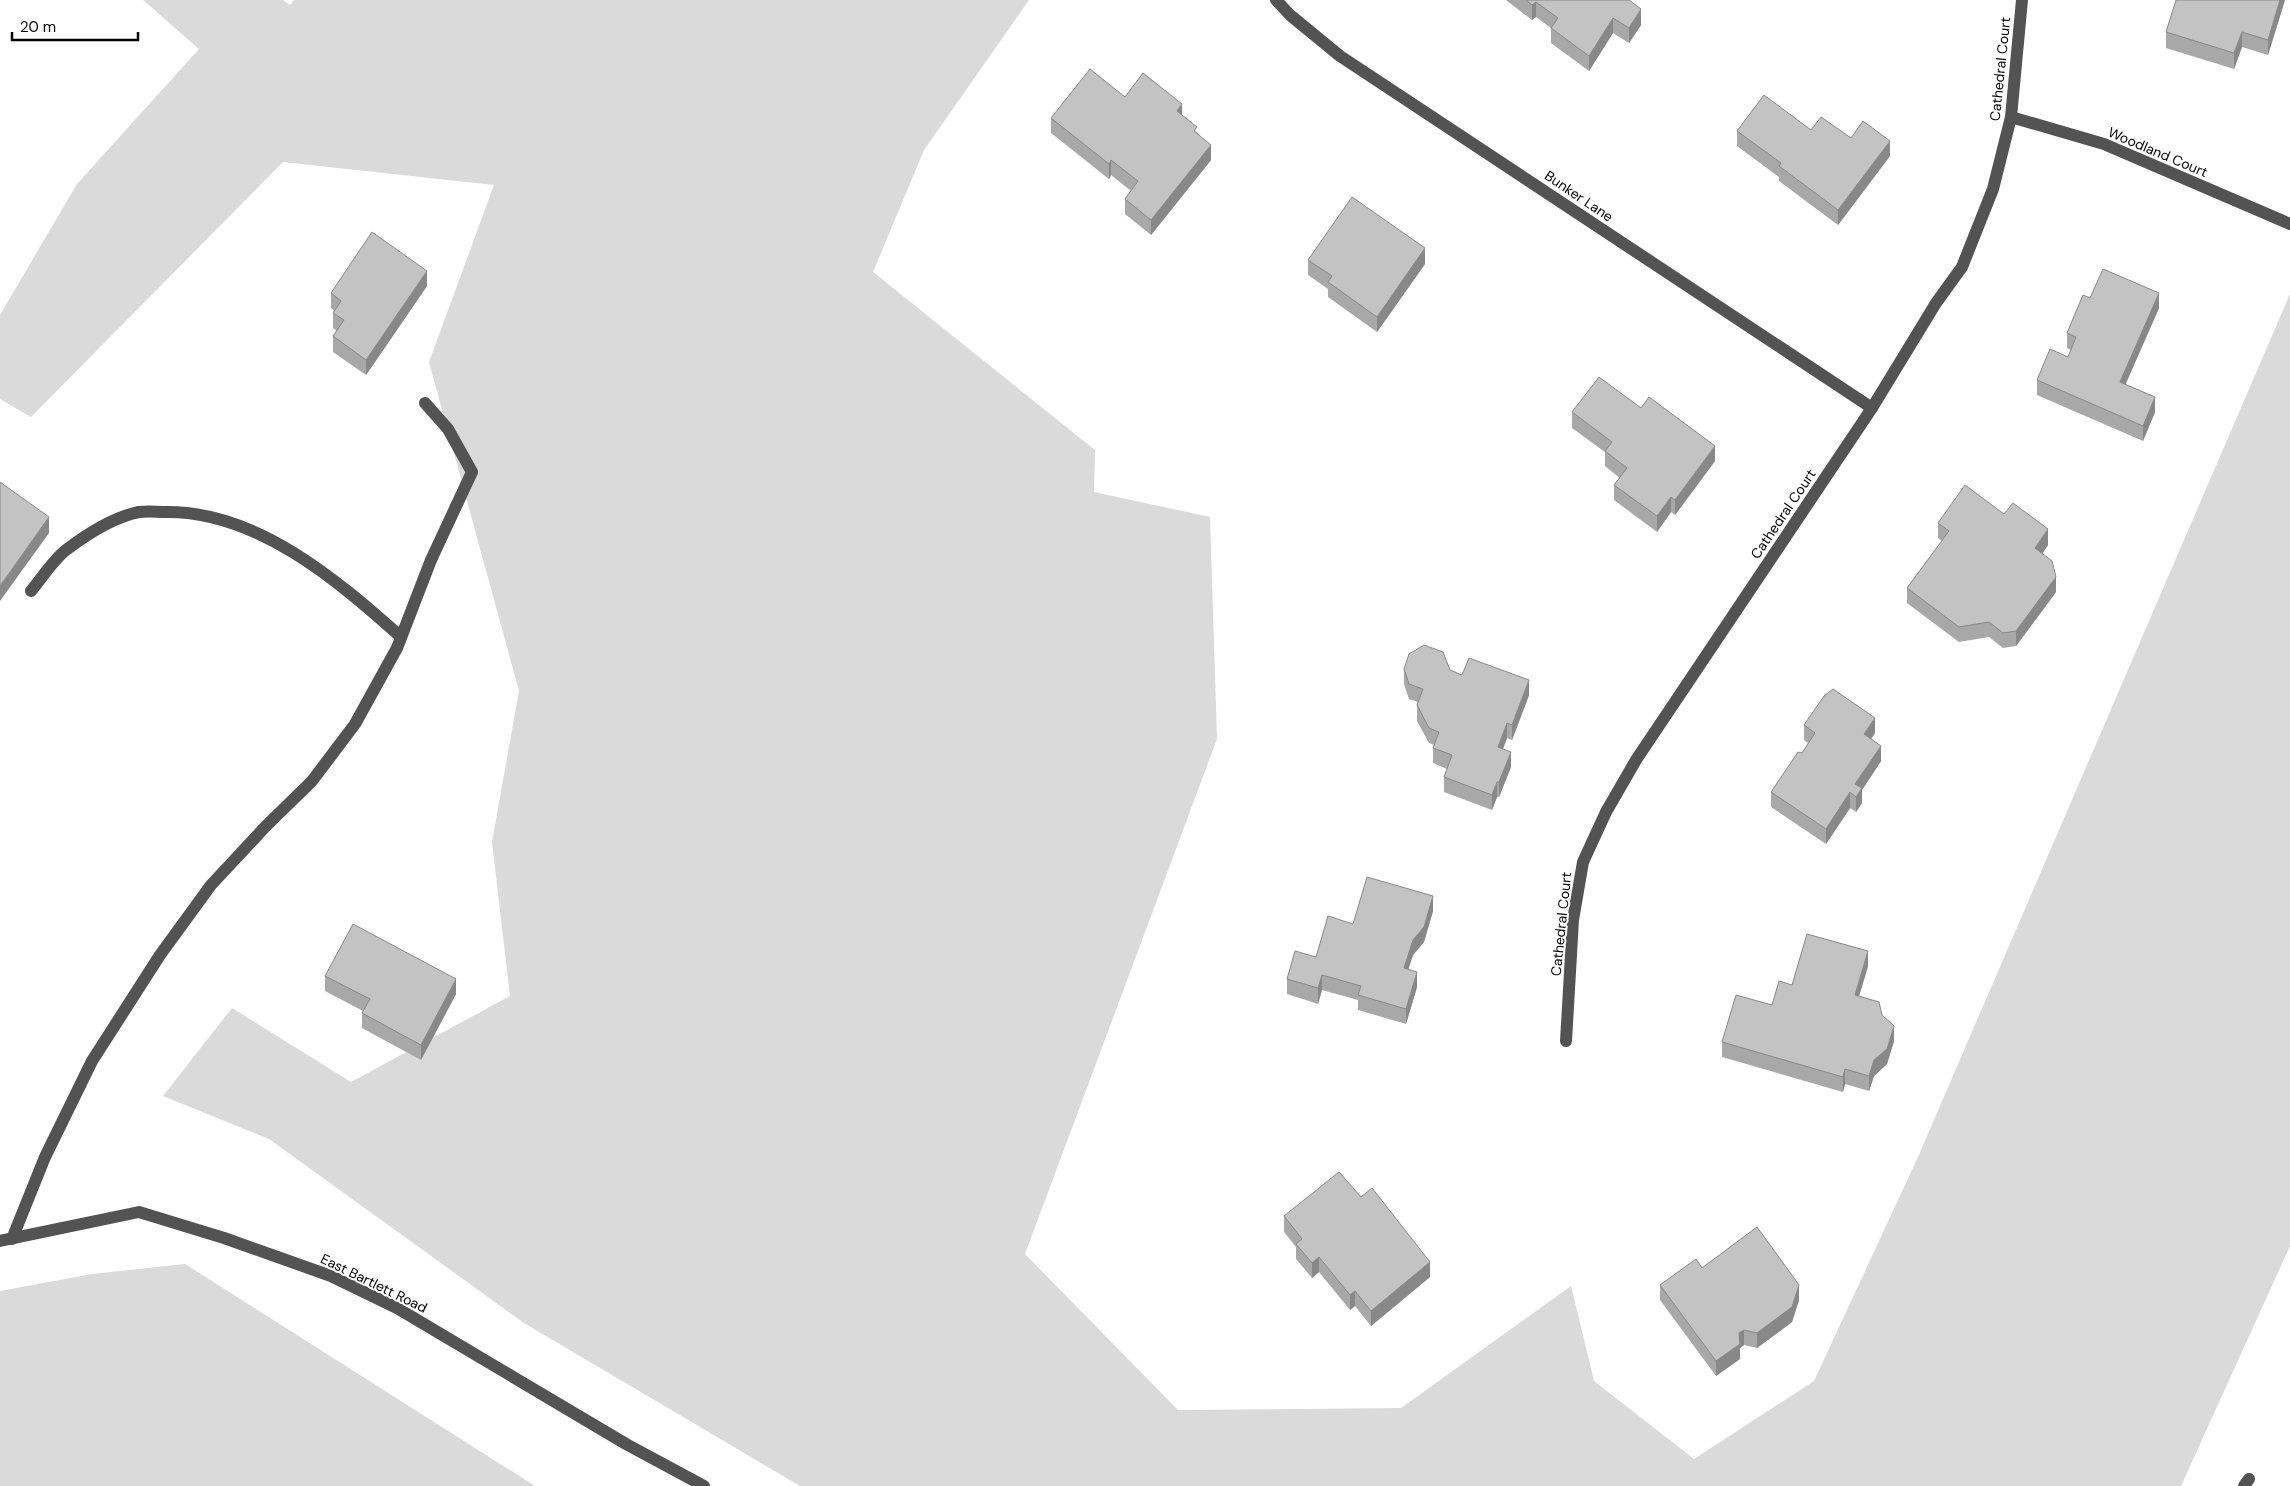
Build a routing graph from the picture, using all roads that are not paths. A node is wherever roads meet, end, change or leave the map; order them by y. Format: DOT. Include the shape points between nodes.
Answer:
graph roads {
  1 [pos="1276,0"];
  2 [pos="2022,0"];
  3 [pos="2011,117"];
  4 [pos="2290,224"];
  5 [pos="425,403"];
  6 [pos="1872,408"];
  7 [pos="31,591"];
  8 [pos="401,637"];
  9 [pos="1566,1041"];
  10 [pos="6,1240"];
  11 [pos="704,1486"];
  1 -- 6 [label="street, Bunker Lane" via="1340,56"];
  2 -- 3 [label="street, Cathedral Court"];
  3 -- 4 [label="street, Woodland Court" via="2104,144"];
  3 -- 6 [label="street, Cathedral Court" via="1992,189 1962,267 1936,303"];
  5 -- 8 [label="street" via="448,429 472,472 431,560"];
  6 -- 9 [label="street, Cathedral Court" via="1636,760 1606,812 1583,862 1573,920"];
  7 -- 8 [label="street" via="64,551 107,523 140,512 189,511 234,523 291,551 347,589"];
  8 -- 10 [label="street" via="355,724 318,774 211,885 144,979 92,1061"];
  10 -- 11 [label="street, East Bartlett Road" via="139,1212 224,1238 331,1276 397,1308 626,1444"];
}
